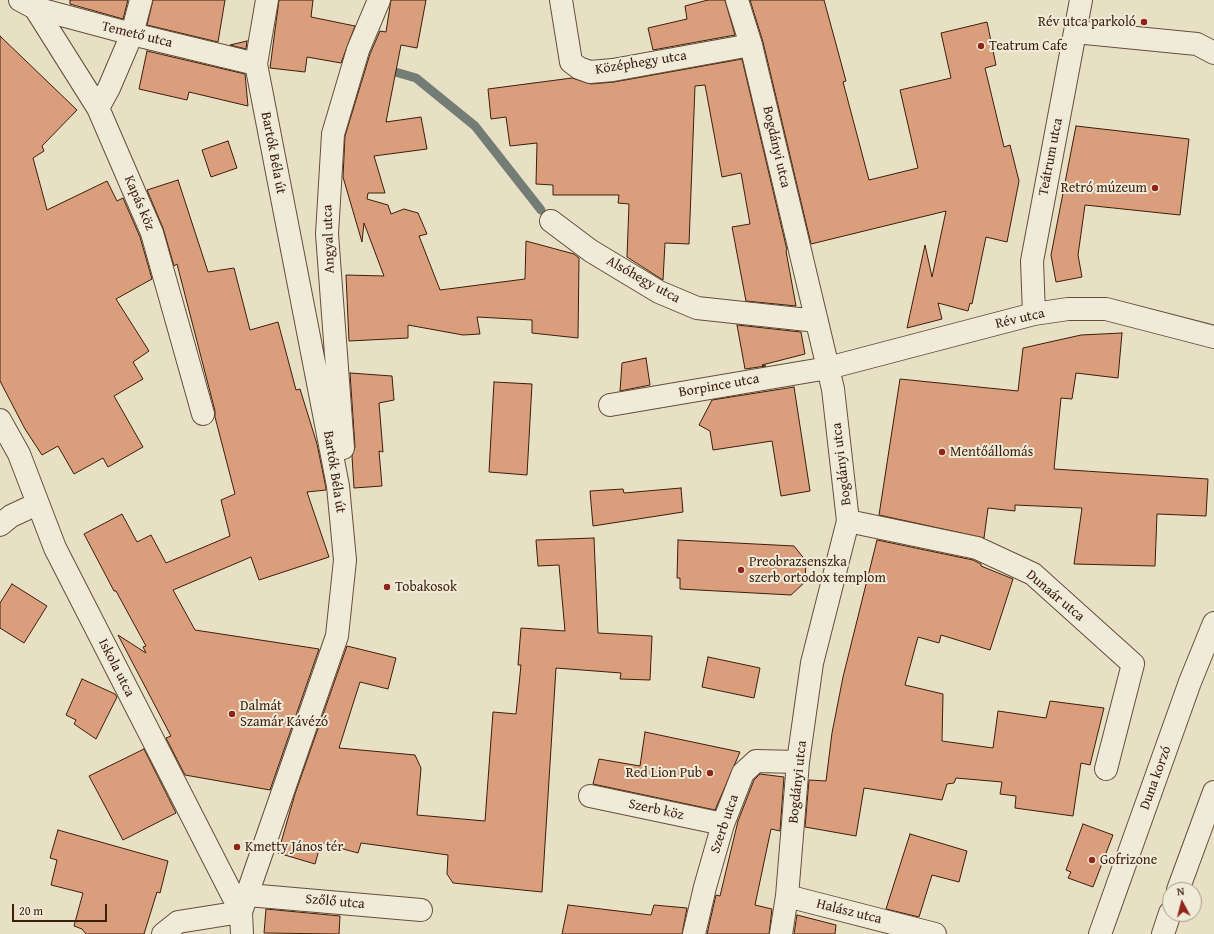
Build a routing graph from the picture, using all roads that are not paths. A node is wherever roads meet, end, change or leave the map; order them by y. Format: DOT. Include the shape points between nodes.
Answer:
graph roads {
  1 [pos="141,0"];
  2 [pos="267,0"];
  3 [pos="379,0"];
  4 [pos="561,0"];
  5 [pos="737,0"];
  6 [pos="1081,0"];
  7 [pos="28,4"];
  8 [pos="1075,32"];
  9 [pos="132,34"];
  10 [pos="751,45"];
  11 [pos="1214,53"];
  12 [pos="256,64"];
  13 [pos="98,108"];
  14 [pos="551,222"];
  15 [pos="1034,314"];
  16 [pos="817,321"];
  17 [pos="1214,337"];
  18 [pos="828,368"];
  19 [pos="610,405"];
  20 [pos="203,414"];
  21 [pos="0,420"];
  22 [pos="338,486"];
  23 [pos="37,504"];
  24 [pos="848,521"];
  25 [pos="0,525"];
  26 [pos="1214,622"];
  27 [pos="798,762"];
  28 [pos="1106,769"];
  29 [pos="1214,792"];
  30 [pos="590,796"];
  31 [pos="723,824"];
  32 [pos="1181,882"];
  33 [pos="787,896"];
  34 [pos="245,903"];
  35 [pos="421,910"];
  36 [pos="1167,922"];
  37 [pos="162,934"];
  38 [pos="242,934"];
  39 [pos="694,934"];
  40 [pos="782,934"];
  41 [pos="935,934"];
  42 [pos="1100,934"];
  43 [pos="1163,934"];
  1 -- 9 [label="street"];
  2 -- 12 [label="street, Bartók Béla út"];
  3 -- 22 [label="street, Angyal utca" via="358,50 333,134 327,234 343,447"];
  4 -- 10 [label="street, Középhegy utca" via="571,62 590,72"];
  5 -- 10 [label="street, Bogdányi utca"];
  6 -- 8 [label="street, Teátrum utca"];
  7 -- 9 [label="street, Temető utca"];
  7 -- 13 [label="street, Kapás köz"];
  8 -- 11 [label="street" via="1197,44"];
  8 -- 15 [label="street, Teátrum utca" via="1032,261"];
  9 -- 12 [label="street, Temető utca"];
  9 -- 13 [label="street"];
  10 -- 16 [label="street, Bogdányi utca"];
  12 -- 22 [label="street, Bartók Béla út"];
  13 -- 20 [label="street, Kapás köz" via="152,233"];
  14 -- 16 [label="street, Alsóhegy utca" via="659,292 697,308"];
  15 -- 17 [label="street, Rév utca" via="1068,309 1106,309"];
  15 -- 18 [label="street, Rév utca"];
  16 -- 18 [label="street, Bogdányi utca"];
  18 -- 19 [label="street, Borpince utca"];
  18 -- 24 [label="street, Bogdányi utca"];
  21 -- 23 [label="street, Iskola utca" via="19,454"];
  22 -- 34 [label="street, Bartók Béla út" via="345,560 337,636"];
  23 -- 25 [label="street" via="11,516"];
  23 -- 34 [label="street, Iskola utca" via="58,555"];
  24 -- 27 [label="street, Bogdányi utca" via="812,663"];
  24 -- 28 [label="street, Dunaár utca" via="977,548 1032,574 1134,664"];
  26 -- 42 [label="street, Duna korzó"];
  27 -- 31 [label="street, Szerb utca" via="756,761 743,773"];
  27 -- 33 [label="street, Bogdányi utca"];
  29 -- 32 [label="street"];
  30 -- 31 [label="street, Szerb köz"];
  31 -- 39 [label="street, Szerb utca"];
  33 -- 40 [label="street, Bogdányi utca"];
  33 -- 41 [label="street, Halász utca"];
  34 -- 35 [label="street, Szőlő utca"];
  34 -- 37 [label="street, Szőlő utca" via="178,922"];
  34 -- 38 [label="street, Bartók Béla út"];
  36 -- 43 [label="street"];
}
